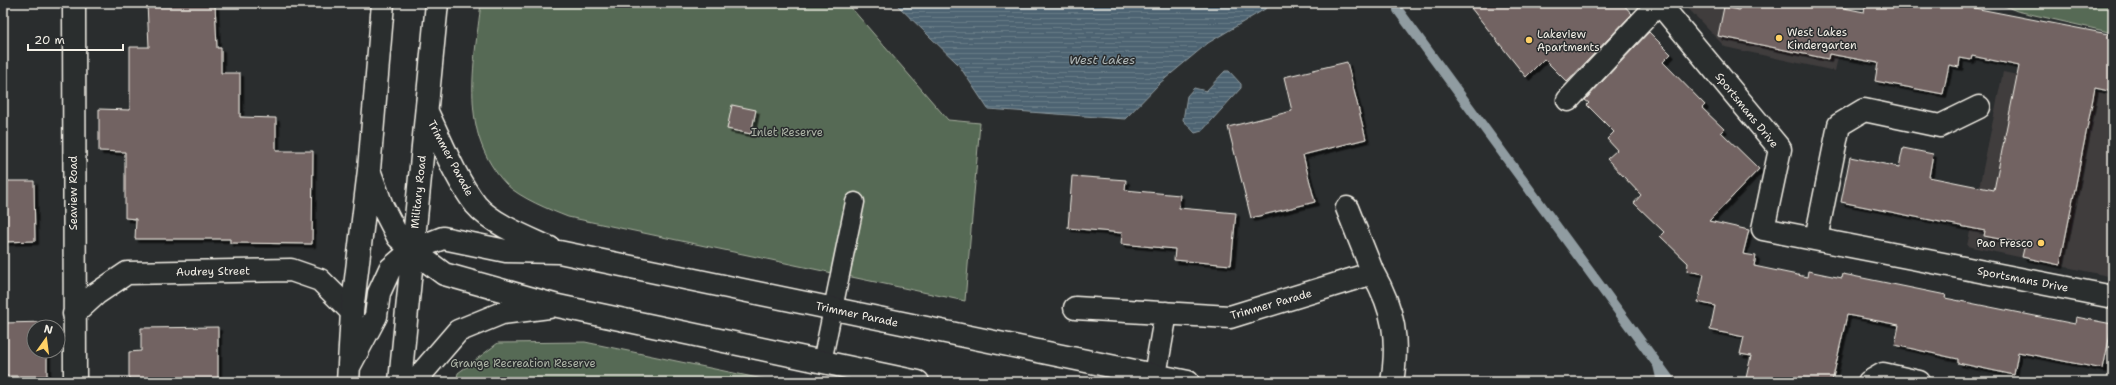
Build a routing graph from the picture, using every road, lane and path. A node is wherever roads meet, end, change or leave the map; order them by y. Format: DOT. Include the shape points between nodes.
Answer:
graph roads {
  1 [pos="74,3"];
  2 [pos="383,3"];
  3 [pos="437,3"];
  4 [pos="1659,3"];
  5 [pos="1568,100"];
  6 [pos="1979,107"];
  7 [pos="427,112"];
  8 [pos="369,170"];
  9 [pos="856,202"];
  10 [pos="1347,208"];
  11 [pos="1816,240"];
  12 [pos="412,250"];
  13 [pos="559,252"];
  14 [pos="1373,273"];
  15 [pos="2113,297"];
  16 [pos="558,306"];
  17 [pos="1075,308"];
  18 [pos="834,309"];
  19 [pos="352,312"];
  20 [pos="1166,313"];
  21 [pos="74,314"];
  22 [pos="822,362"];
  23 [pos="349,374"];
  24 [pos="1154,375"];
  25 [pos="75,382"];
  26 [pos="400,382"];
  27 [pos="414,382"];
  28 [pos="918,382"];
  29 [pos="1188,382"];
  30 [pos="1392,382"];
  31 [pos="1869,382"];
  32 [pos="1919,382"];
  1 -- 21 [label="main road, Seaview Road"];
  2 -- 8 [label="main road"];
  3 -- 7 [label="main road, Military Road"];
  4 -- 5 [label="main road, Sportsmans Drive"];
  4 -- 11 [label="main road, Sportsmans Drive" via="1780,149 1763,229"];
  6 -- 11 [label="main road" via="1940,126 1864,110 1839,125"];
  7 -- 12 [label="main road, Military Road"];
  7 -- 13 [label="main road, Trimmer Parade" via="458,175 477,206 507,229"];
  8 -- 12 [label="main road" via="382,206 398,237"];
  8 -- 19 [label="main road"];
  9 -- 18 [label="lane"];
  10 -- 14 [label="main road"];
  11 -- 15 [label="main road, Sportsmans Drive"];
  12 -- 13 [label="main road, Trimmer Parade" via="442,238 506,251"];
  12 -- 16 [label="main road" via="444,274"];
  12 -- 23 [label="main road, Trimmer Parade" via="390,269 379,293 376,316"];
  12 -- 26 [label="main road, Military Road"];
  13 -- 18 [label="main road, Trimmer Parade"];
  14 -- 20 [label="main road, Trimmer Parade" via="1230,317"];
  14 -- 30 [label="main road" via="1386,297 1396,339"];
  16 -- 22 [label="main road"];
  16 -- 27 [label="main road" via="502,313 458,331"];
  17 -- 20 [label="main road, Trimmer Parade"];
  18 -- 22 [label="lane"];
  18 -- 24 [label="main road, Trimmer Parade"];
  19 -- 21 [label="main road, Audrey Street" via="320,280 291,270 127,272 96,294"];
  19 -- 23 [label="main road"];
  20 -- 24 [label="main road"];
  21 -- 25 [label="main road, Seaview Road"];
  22 -- 28 [label="main road"];
  24 -- 29 [label="main road, Trimmer Parade"];
  31 -- 32 [label="main road" via="1883,374"];
}
